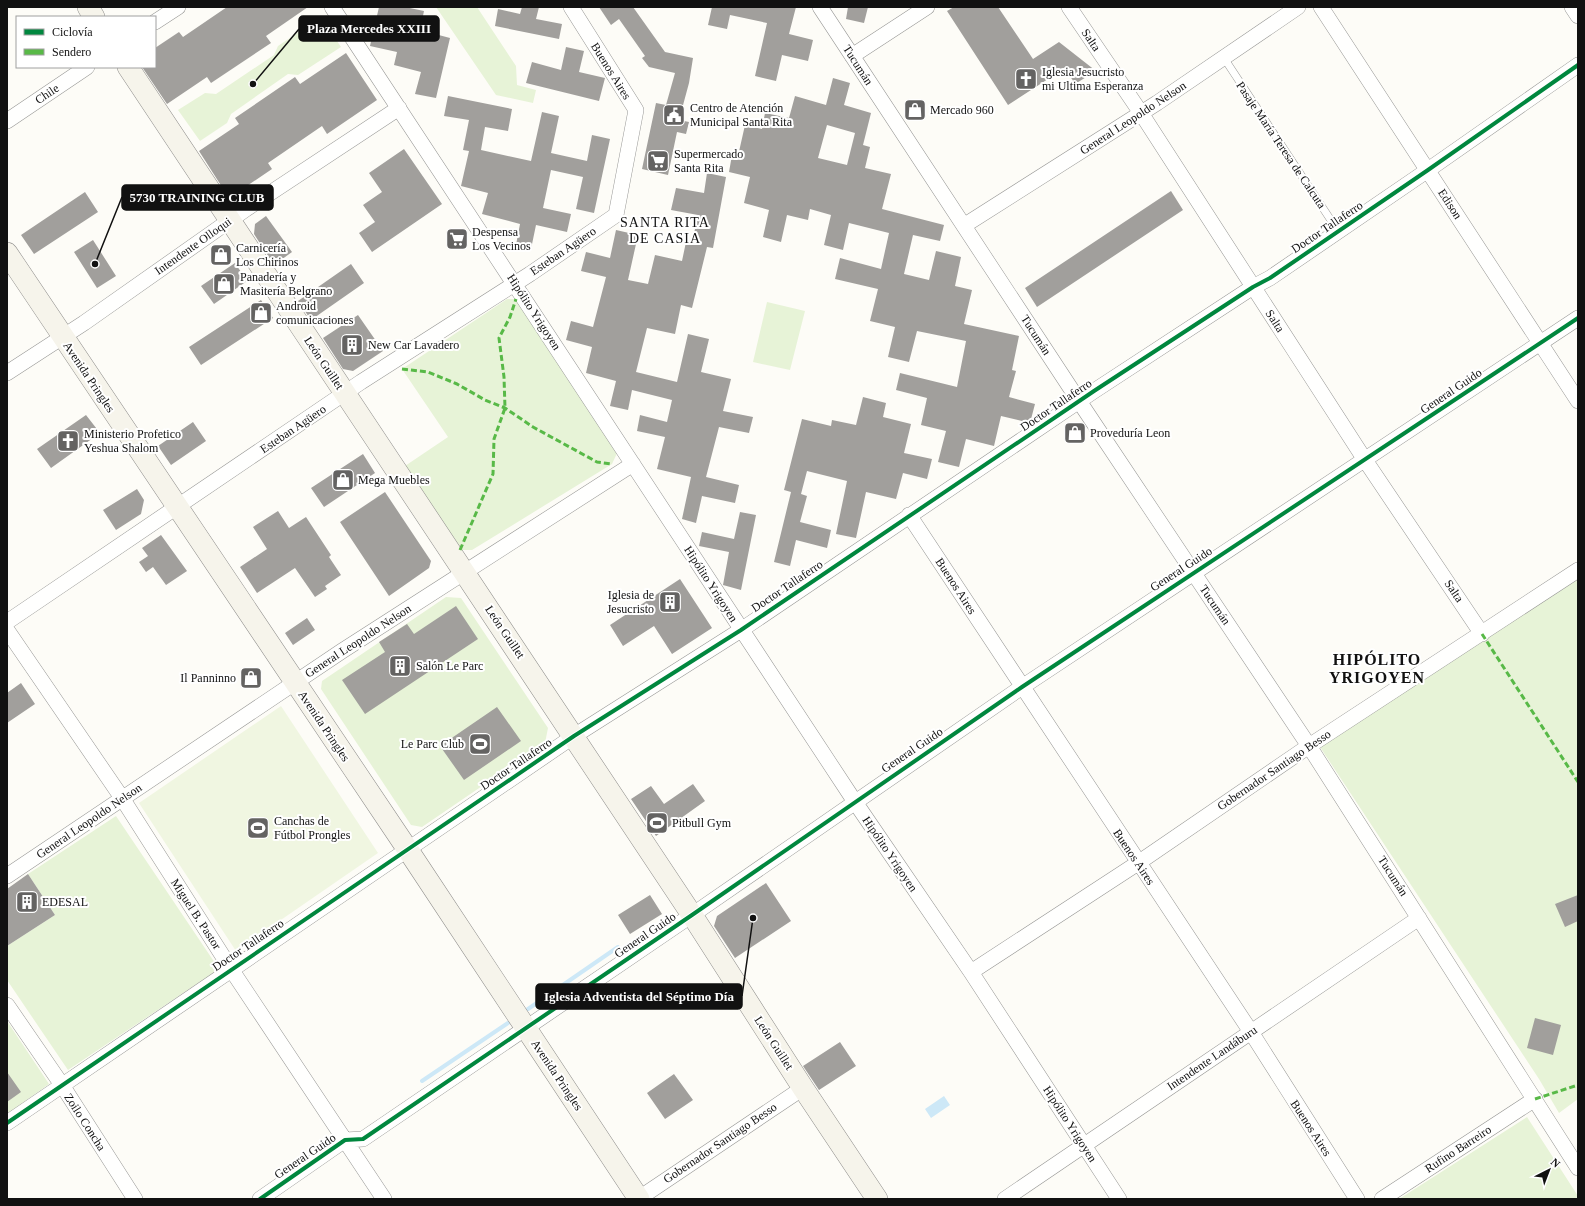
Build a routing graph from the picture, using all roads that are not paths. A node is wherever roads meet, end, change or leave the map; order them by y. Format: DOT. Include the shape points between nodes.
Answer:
graph roads {
  1 [pos="88,7"];
  2 [pos="178,7"];
  3 [pos="332,7"];
  4 [pos="571,7"];
  5 [pos="820,7"];
  6 [pos="927,7"];
  7 [pos="1069,7"];
  8 [pos="1298,7"];
  9 [pos="1321,7"];
  10 [pos="1572,7"];
  11 [pos="93,16"];
  12 [pos="1578,16"];
  13 [pos="156,21"];
  14 [pos="852,56"];
  15 [pos="1224,58"];
  16 [pos="1578,65"];
  17 [pos="86,68"];
  18 [pos="129,68"];
  19 [pos="399,108"];
  20 [pos="1141,113"];
  21 [pos="7,121"];
  22 [pos="625,162"];
  23 [pos="1428,170"];
  24 [pos="229,221"];
  25 [pos="964,225"];
  26 [pos="1338,231"];
  27 [pos="7,253"];
  28 [pos="515,283"];
  29 [pos="1253,288"];
  30 [pos="1578,318"];
  31 [pos="62,337"];
  32 [pos="1540,343"];
  33 [pos="7,373"];
  34 [pos="344,394"];
  35 [pos="1578,400"];
  36 [pos="1079,401"];
  37 [pos="1365,460"];
  38 [pos="633,464"];
  39 [pos="178,507"];
  40 [pos="909,515"];
  41 [pos="1578,570"];
  42 [pos="464,571"];
  43 [pos="1194,573"];
  44 [pos="7,622"];
  45 [pos="7,630"];
  46 [pos="742,630"];
  47 [pos="1482,634"];
  48 [pos="295,682"];
  49 [pos="1022,687"];
  50 [pos="574,736"];
  51 [pos="1309,746"];
  52 [pos="122,798"];
  53 [pos="855,802"];
  54 [pos="408,850"];
  55 [pos="1138,863"];
  56 [pos="7,876"];
  57 [pos="692,914"];
  58 [pos="1419,918"];
  59 [pos="231,969"];
  60 [pos="971,972"];
  61 [pos="7,1005"];
  62 [pos="526,1028"];
  63 [pos="1250,1032"];
  64 [pos="62,1085"];
  65 [pos="803,1088"];
  66 [pos="1535,1099"];
  67 [pos="7,1123"];
  68 [pos="345,1140"];
  69 [pos="1084,1146"];
  70 [pos="1578,1168"];
  71 [pos="135,1199"];
  72 [pos="260,1199"];
  73 [pos="384,1199"];
  74 [pos="639,1199"];
  75 [pos="877,1199"];
  76 [pos="1005,1199"];
  77 [pos="1119,1199"];
  78 [pos="1357,1199"];
  79 [pos="1382,1199"];
  1 -- 11 [label="street"];
  2 -- 13 [label="street"];
  3 -- 19 [label="street, Hipólito Yrigoyen"];
  4 -- 22 [label="street, Buenos Aires" via="636,110"];
  5 -- 14 [label="street, Tucumán"];
  6 -- 14 [label="street"];
  7 -- 20 [label="street, Salta"];
  8 -- 15 [label="street, General Leopoldo Nelson"];
  9 -- 23 [label="street, Edison"];
  10 -- 12 [label="street"];
  14 -- 25 [label="street, Tucumán"];
  15 -- 20 [label="street, General Leopoldo Nelson"];
  15 -- 26 [label="lane, Pasaje María Teresa de Calcuta"];
  16 -- 23 [label="street, Doctor Tallaferro"];
  17 -- 21 [label="street, Chile"];
  18 -- 24 [label="street, León Guillet"];
  19 -- 24 [label="street, Intendente Olloqui"];
  19 -- 28 [label="street, Hipólito Yrigoyen"];
  20 -- 25 [label="street, General Leopoldo Nelson"];
  20 -- 29 [label="street, Salta"];
  22 -- 28 [label="street, Esteban Agüero" via="616,215"];
  23 -- 26 [label="street, Doctor Tallaferro"];
  23 -- 32 [label="street, Edison"];
  24 -- 31 [label="street, Intendente Olloqui"];
  24 -- 34 [label="street, León Guillet"];
  25 -- 36 [label="street, Tucumán"];
  26 -- 29 [label="street, Doctor Tallaferro"];
  27 -- 31 [label="street, Avenida Pringles"];
  28 -- 34 [label="street, Esteban Agüero"];
  28 -- 38 [label="street, Hipólito Yrigoyen"];
  29 -- 36 [label="street, Doctor Tallaferro"];
  29 -- 37 [label="street, Salta"];
  30 -- 32 [label="street, General Guido"];
  31 -- 33 [label="street, Intendente Olloqui"];
  31 -- 39 [label="street, Avenida Pringles"];
  32 -- 35 [label="street, Edison"];
  32 -- 37 [label="street, General Guido"];
  34 -- 39 [label="street, Esteban Agüero"];
  34 -- 42 [label="street, León Guillet"];
  36 -- 40 [label="street, Doctor Tallaferro"];
  36 -- 43 [label="street, Tucumán"];
  37 -- 43 [label="street, General Guido"];
  37 -- 47 [label="street, Salta"];
  38 -- 42 [label="street, General Leopoldo Nelson"];
  38 -- 46 [label="street, Hipólito Yrigoyen"];
  39 -- 44 [label="street, Esteban Agüero"];
  39 -- 48 [label="street, Avenida Pringles"];
  40 -- 46 [label="street, Doctor Tallaferro"];
  40 -- 49 [label="street, Buenos Aires"];
  41 -- 47 [label="street, Gobernador Santiago Besso"];
  42 -- 48 [label="street, General Leopoldo Nelson"];
  42 -- 50 [label="street, León Guillet"];
  43 -- 49 [label="street, General Guido"];
  43 -- 51 [label="street, Tucumán"];
  45 -- 52 [label="street, Miguel B. Pastor"];
  46 -- 50 [label="street, Doctor Tallaferro"];
  46 -- 53 [label="street, Hipólito Yrigoyen"];
  47 -- 51 [label="street, Gobernador Santiago Besso"];
  48 -- 52 [label="street, General Leopoldo Nelson"];
  48 -- 54 [label="street, Avenida Pringles"];
  49 -- 53 [label="street, General Guido"];
  49 -- 55 [label="street, Buenos Aires"];
  50 -- 54 [label="street, Doctor Tallaferro"];
  50 -- 57 [label="street, León Guillet"];
  51 -- 55 [label="street, Gobernador Santiago Besso"];
  51 -- 58 [label="street, Tucumán"];
  52 -- 56 [label="street, General Leopoldo Nelson"];
  52 -- 59 [label="street, Miguel B. Pastor"];
  53 -- 57 [label="street, General Guido"];
  53 -- 60 [label="street, Hipólito Yrigoyen"];
  54 -- 59 [label="street, Doctor Tallaferro"];
  54 -- 62 [label="street, Avenida Pringles"];
  55 -- 60 [label="street, Gobernador Santiago Besso"];
  55 -- 63 [label="street, Buenos Aires"];
  57 -- 62 [label="street, General Guido"];
  57 -- 65 [label="street, León Guillet"];
  58 -- 63 [label="street, Intendente Landáburu"];
  58 -- 66 [label="street, Tucumán"];
  59 -- 64 [label="street, Doctor Tallaferro"];
  59 -- 68 [label="street, Miguel B. Pastor"];
  60 -- 69 [label="street, Hipólito Yrigoyen"];
  61 -- 64 [label="street, Zoilo Concha"];
  62 -- 68 [label="street, General Guido" via="363,1139"];
  62 -- 74 [label="street, Avenida Pringles"];
  63 -- 69 [label="street, Intendente Landáburu"];
  63 -- 78 [label="street, Buenos Aires"];
  64 -- 67 [label="street, Doctor Tallaferro"];
  64 -- 71 [label="street, Zoilo Concha"];
  65 -- 74 [label="street, Gobernador Santiago Besso"];
  65 -- 75 [label="street, León Guillet"];
  66 -- 70 [label="street, Tucumán"];
  66 -- 79 [label="street, Rufino Barreiro"];
  68 -- 72 [label="street, General Guido"];
  68 -- 73 [label="street, Miguel B. Pastor"];
  69 -- 76 [label="street, Intendente Landáburu"];
  69 -- 77 [label="street, Hipólito Yrigoyen"];
}
